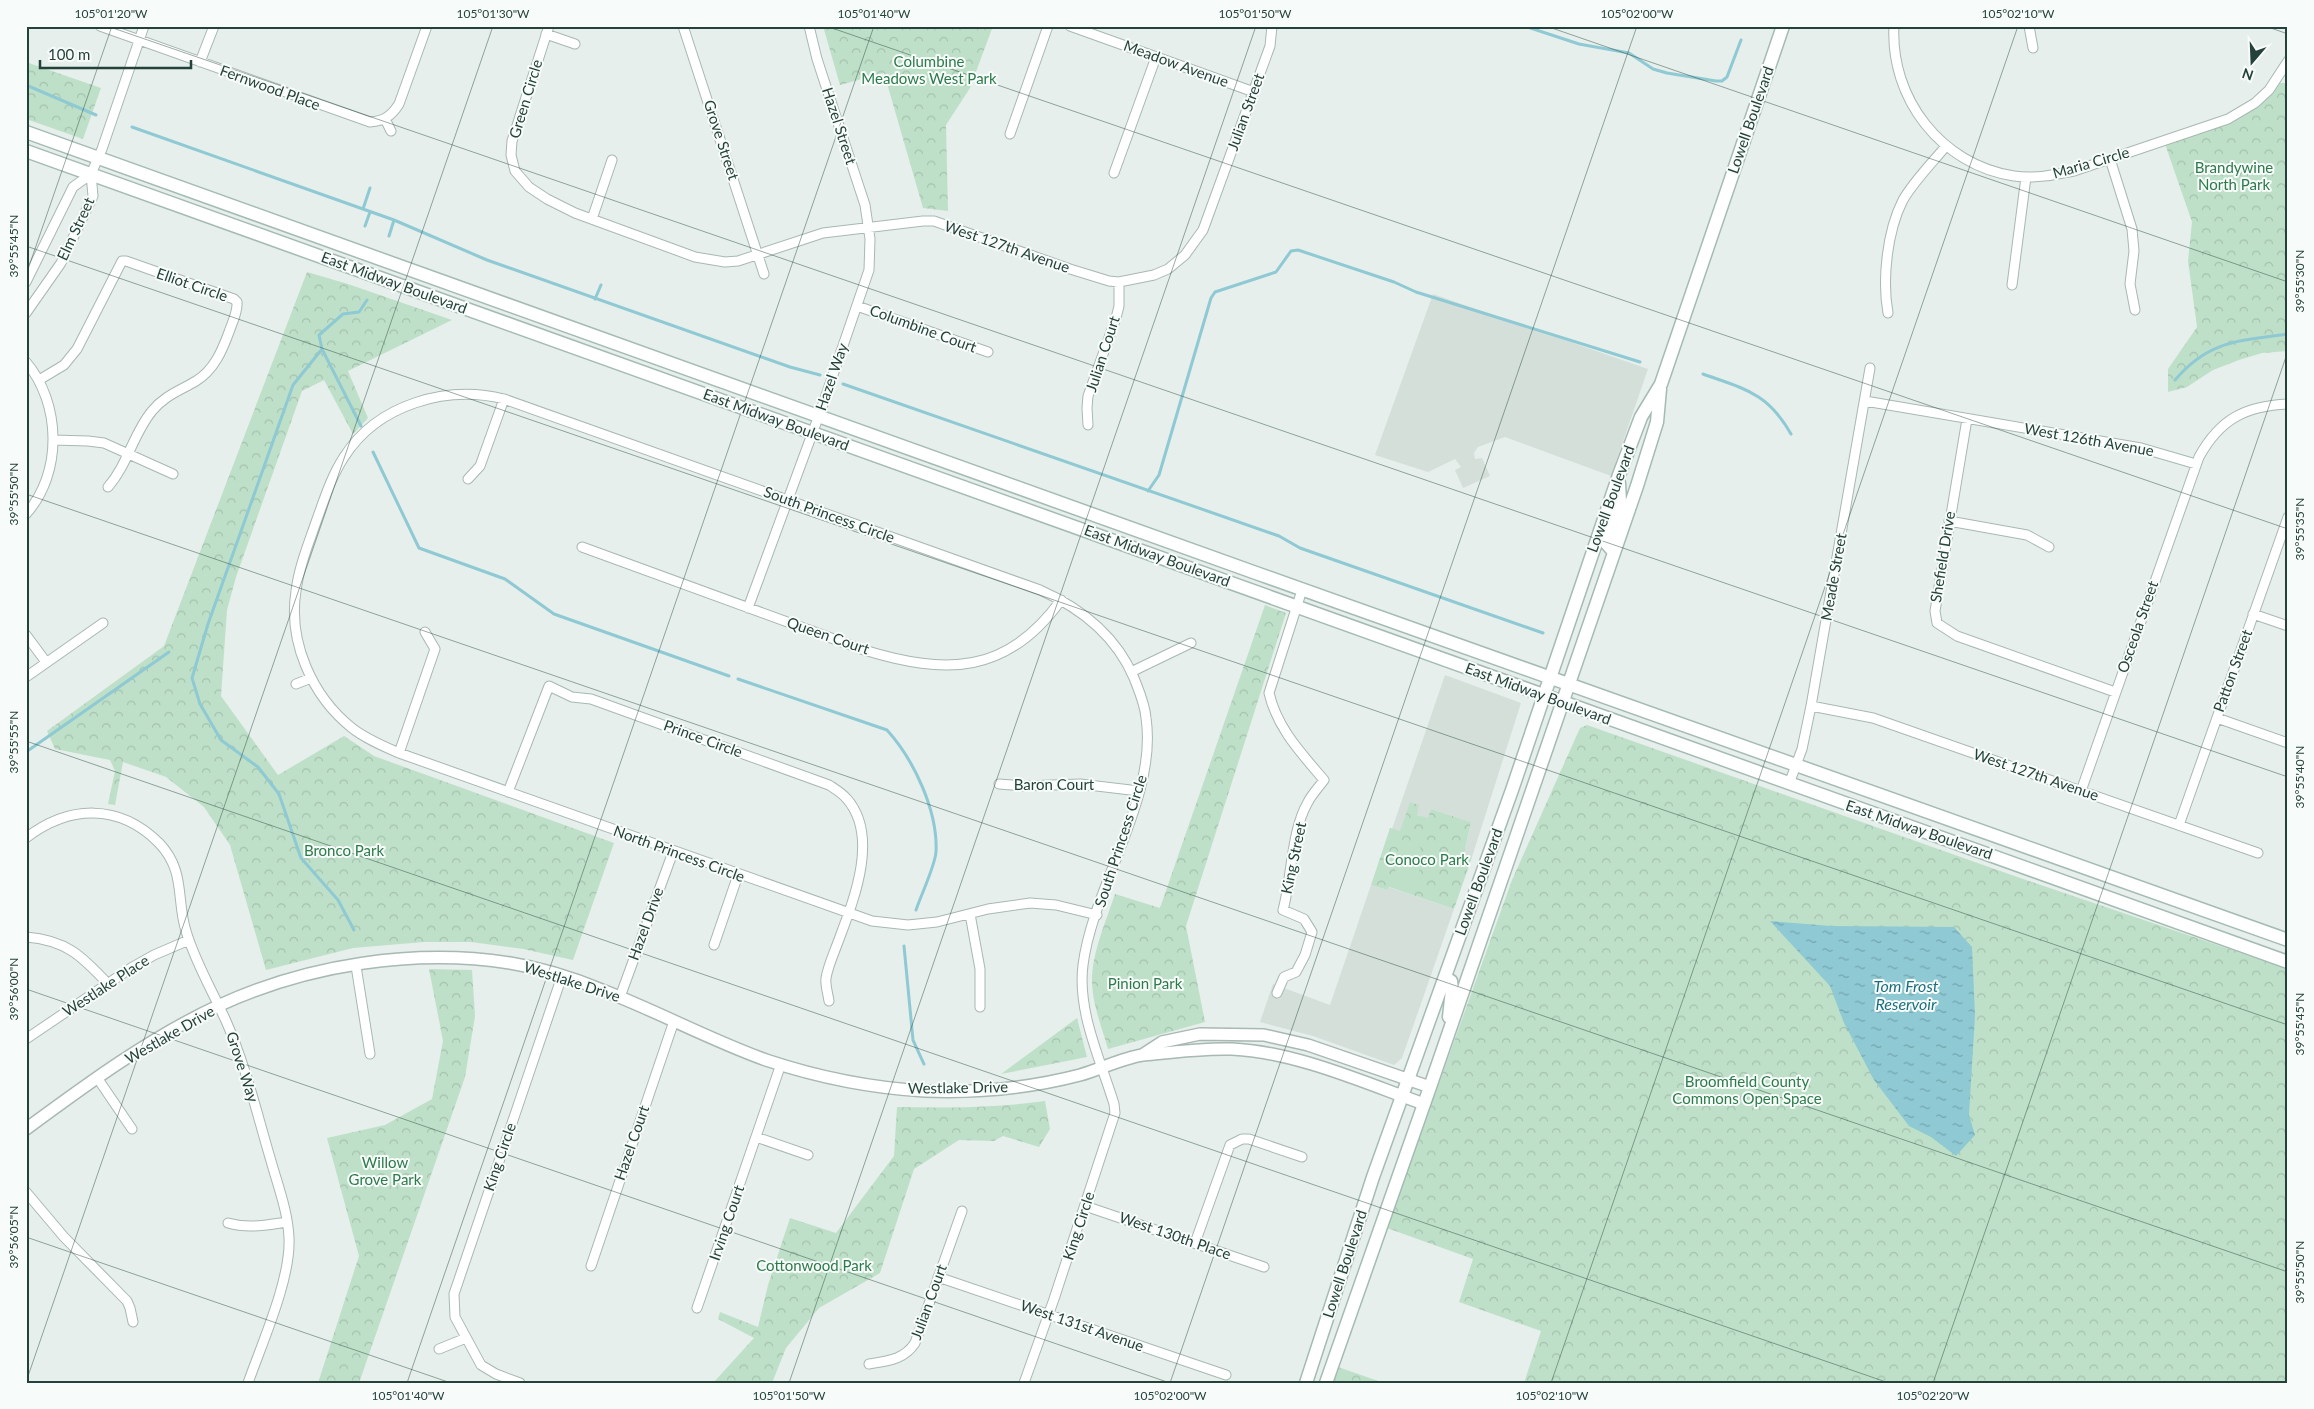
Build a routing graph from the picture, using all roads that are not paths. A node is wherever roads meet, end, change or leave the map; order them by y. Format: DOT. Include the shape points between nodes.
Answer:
graph roads {
  1 [pos="100,26"];
  2 [pos="144,26"];
  3 [pos="214,26"];
  4 [pos="427,26"];
  5 [pos="683,26"];
  6 [pos="809,26"];
  7 [pos="1048,26"];
  8 [pos="1070,26"];
  9 [pos="1272,26"];
  10 [pos="1784,26"];
  11 [pos="1894,26"];
  12 [pos="2028,26"];
  13 [pos="548,30"];
  14 [pos="139,40"];
  15 [pos="575,44"];
  16 [pos="2033,48"];
  17 [pos="1156,57"];
  18 [pos="2288,61"];
  19 [pos="200,62"];
  20 [pos="1254,92"];
  21 [pos="385,119"];
  22 [pos="391,131"];
  23 [pos="26,132"];
  24 [pos="1010,134"];
  25 [pos="1946,146"];
  26 [pos="26,151"];
  27 [pos="98,158"];
  28 [pos="2110,159"];
  29 [pos="612,160"];
  30 [pos="513,164"];
  31 [pos="1114,173"];
  32 [pos="91,174"];
  33 [pos="2026,177"];
  34 [pos="1216,196"];
  35 [pos="592,219"];
  36 [pos="868,227"];
  37 [pos="758,254"];
  38 [pos="764,274"];
  39 [pos="26,282"];
  40 [pos="1119,282"];
  41 [pos="2012,285"];
  42 [pos="857,306"];
  43 [pos="2135,310"];
  44 [pos="1888,313"];
  45 [pos="26,314"];
  46 [pos="988,352"];
  47 [pos="26,362"];
  48 [pos="1870,368"];
  49 [pos="39,380"];
  50 [pos="1661,384"];
  51 [pos="504,399"];
  52 [pos="1865,401"];
  53 [pos="2288,404"];
  54 [pos="818,416"];
  55 [pos="1967,419"];
  56 [pos="1088,425"];
  57 [pos="812,433"];
  58 [pos="53,440"];
  59 [pos="129,454"];
  60 [pos="2196,464"];
  61 [pos="173,474"];
  62 [pos="1619,475"];
  63 [pos="468,479"];
  64 [pos="108,486"];
  65 [pos="788,500"];
  66 [pos="26,514"];
  67 [pos="2288,516"];
  68 [pos="1949,521"];
  69 [pos="582,547"];
  70 [pos="2050,547"];
  71 [pos="1614,552"];
  72 [pos="1302,590"];
  73 [pos="1061,600"];
  74 [pos="1297,607"];
  75 [pos="748,608"];
  76 [pos="2254,614"];
  77 [pos="103,623"];
  78 [pos="1936,623"];
  79 [pos="1927,626"];
  80 [pos="2288,626"];
  81 [pos="425,632"];
  82 [pos="26,635"];
  83 [pos="1191,644"];
  84 [pos="46,662"];
  85 [pos="1131,672"];
  86 [pos="26,677"];
  87 [pos="311,678"];
  88 [pos="1549,678"];
  89 [pos="296,684"];
  90 [pos="1567,684"];
  91 [pos="2116,692"];
  92 [pos="1544,695"];
  93 [pos="1562,702"];
  94 [pos="1811,706"];
  95 [pos="2217,718"];
  96 [pos="2288,743"];
  97 [pos="399,753"];
  98 [pos="1796,766"];
  99 [pos="999,784"];
  100 [pos="1789,784"];
  101 [pos="2081,791"];
  102 [pos="508,792"];
  103 [pos="1138,792"];
  104 [pos="2179,825"];
  105 [pos="26,838"];
  106 [pos="672,852"];
  107 [pos="2258,853"];
  108 [pos="738,875"];
  109 [pos="848,914"];
  110 [pos="970,914"];
  111 [pos="1097,915"];
  112 [pos="26,936"];
  113 [pos="190,940"];
  114 [pos="2288,940"];
  115 [pos="714,945"];
  116 [pos="2288,962"];
  117 [pos="356,966"];
  118 [pos="562,976"];
  119 [pos="1445,978"];
  120 [pos="108,984"];
  121 [pos="1277,993"];
  122 [pos="620,997"];
  123 [pos="829,1001"];
  124 [pos="219,1006"];
  125 [pos="980,1007"];
  126 [pos="674,1021"];
  127 [pos="26,1039"];
  128 [pos="1444,1047"];
  129 [pos="370,1054"];
  130 [pos="1140,1056"];
  131 [pos="781,1064"];
  132 [pos="1103,1068"];
  133 [pos="98,1079"];
  134 [pos="1409,1080"];
  135 [pos="1430,1087"];
  136 [pos="1403,1096"];
  137 [pos="1424,1104"];
  138 [pos="26,1129"];
  139 [pos="132,1129"];
  140 [pos="756,1137"];
  141 [pos="808,1155"];
  142 [pos="1302,1157"];
  143 [pos="26,1192"];
  144 [pos="1086,1206"];
  145 [pos="962,1211"];
  146 [pos="287,1222"];
  147 [pos="228,1223"];
  148 [pos="1195,1243"];
  149 [pos="590,1266"];
  150 [pos="1264,1267"];
  151 [pos="938,1277"];
  152 [pos="697,1308"];
  153 [pos="1048,1315"];
  154 [pos="133,1322"];
  155 [pos="466,1338"];
  156 [pos="439,1350"];
  157 [pos="869,1364"];
  158 [pos="1226,1375"];
  159 [pos="248,1383"];
  160 [pos="520,1383"];
  161 [pos="1024,1383"];
  162 [pos="1306,1383"];
  163 [pos="1326,1383"];
  1 -- 14 [label="street, Fernwood Place"];
  2 -- 14 [label="street"];
  3 -- 19 [label="street"];
  4 -- 21 [label="street" via="400,104"];
  5 -- 37 [label="street, Grove Street"];
  6 -- 36 [label="street, Hazel Street" via="865,205"];
  7 -- 24 [label="street"];
  8 -- 17 [label="street, Meadow Avenue"];
  9 -- 20 [label="street, Julian Street" via="1270,46"];
  10 -- 50 [label="main road, Lowell Boulevard"];
  11 -- 25 [label="street, Maria Circle" via="1895,61 1909,102 1924,124"];
  12 -- 16 [label="street"];
  13 -- 15 [label="street, Green Circle"];
  13 -- 30 [label="street, Green Circle" via="512,141"];
  14 -- 19 [label="street, Fernwood Place"];
  14 -- 27 [label="street"];
  17 -- 20 [label="street, Meadow Avenue"];
  17 -- 31 [label="street"];
  18 -- 28 [label="street, Maria Circle" via="2269,90 2236,114"];
  19 -- 21 [label="street, Fernwood Place" via="359,119 370,122"];
  20 -- 34 [label="street, Julian Street"];
  21 -- 22 [label="street"];
  23 -- 27 [label="main road, East Midway Boulevard"];
  25 -- 33 [label="street, Maria Circle" via="1984,168"];
  25 -- 44 [label="street" via="1910,190 1898,212 1884,291"];
  26 -- 32 [label="main road, East Midway Boulevard"];
  27 -- 32 [label="street"];
  27 -- 54 [label="main road, East Midway Boulevard"];
  28 -- 33 [label="street, Maria Circle" via="2051,176"];
  28 -- 43 [label="street" via="2132,229 2134,252 2130,284"];
  29 -- 35 [label="street"];
  30 -- 35 [label="street, West 127th Avenue" via="529,187 547,199"];
  32 -- 39 [label="street, Elm Street" via="73,187"];
  32 -- 45 [label="street, Elm Street" via="93,196 61,262"];
  32 -- 57 [label="main road, East Midway Boulevard"];
  33 -- 41 [label="street"];
  34 -- 40 [label="street, West 127th Avenue" via="1204,230 1176,264 1154,275"];
  35 -- 37 [label="street, West 127th Avenue" via="704,260 738,260"];
  36 -- 37 [label="street, West 127th Avenue" via="823,233"];
  36 -- 40 [label="street, West 127th Avenue" via="934,221 1070,269"];
  36 -- 42 [label="street, Hazel Way" via="869,270"];
  37 -- 38 [label="street"];
  40 -- 56 [label="street, Julian Court" via="1116,318 1088,396"];
  42 -- 46 [label="street, Columbine Court"];
  42 -- 54 [label="street, Hazel Way"];
  47 -- 49 [label="street"];
  48 -- 52 [label="street, Meade Street"];
  49 -- 58 [label="street" via="51,416"];
  49 -- 59 [label="street, Elliot Circle" via="64,365 78,350 122,261 234,299 237,306 216,362 201,378 166,396 152,411"];
  50 -- 62 [label="main road, Lowell Boulevard" via="1641,417"];
  50 -- 71 [label="main road, Lowell Boulevard" via="1657,422"];
  51 -- 63 [label="street" via="480,466"];
  51 -- 65 [label="street, South Princess Circle"];
  51 -- 87 [label="street, South Princess Circle" via="455,394 413,403 376,424 345,455 330,484 300,566 296,593 297,633"];
  52 -- 55 [label="street, West 126th Avenue"];
  52 -- 94 [label="street, Meade Street"];
  53 -- 60 [label="street" via="2259,406 2237,415 2216,432"];
  54 -- 57 [label="street, Hazel Way"];
  54 -- 72 [label="main road, East Midway Boulevard"];
  55 -- 60 [label="street, West 126th Avenue" via="2141,448"];
  55 -- 68 [label="street, Shefield Drive"];
  57 -- 65 [label="street, Hazel Way"];
  57 -- 74 [label="main road, East Midway Boulevard"];
  58 -- 59 [label="street" via="97,442"];
  58 -- 66 [label="street" via="45,481"];
  59 -- 61 [label="street"];
  59 -- 64 [label="street, Elliot Circle" via="120,473"];
  60 -- 91 [label="street, Osceola Street"];
  62 -- 71 [label="main road" via="1620,502 1606,542"];
  62 -- 88 [label="main road, Lowell Boulevard"];
  65 -- 73 [label="street, South Princess Circle"];
  65 -- 75 [label="street, Hazel Way"];
  67 -- 76 [label="street, Patton Street"];
  68 -- 70 [label="street" via="2027,535"];
  68 -- 78 [label="street, Shefield Drive" via="1934,610"];
  69 -- 75 [label="street, Queen Court"];
  71 -- 90 [label="main road, Lowell Boulevard"];
  72 -- 74 [label="street, King Street"];
  72 -- 88 [label="main road, East Midway Boulevard"];
  73 -- 75 [label="street, Queen Court" via="1032,634 1005,652 987,660 946,665 894,659"];
  73 -- 85 [label="street, South Princess Circle" via="1100,629 1115,645"];
  74 -- 92 [label="main road, East Midway Boulevard"];
  74 -- 121 [label="street, King Street" via="1269,693 1281,727 1324,780 1307,802 1295,841 1283,910 1304,919 1312,932 1296,972 1284,978"];
  76 -- 80 [label="street"];
  76 -- 95 [label="street, Patton Street"];
  77 -- 84 [label="street"];
  78 -- 79 [label="street"];
  78 -- 91 [label="street, Shefield Drive" via="1957,636"];
  81 -- 97 [label="street" via="435,649"];
  82 -- 84 [label="street"];
  83 -- 85 [label="street"];
  84 -- 86 [label="street"];
  85 -- 103 [label="street, South Princess Circle" via="1140,694 1148,736 1144,773"];
  87 -- 89 [label="street"];
  87 -- 97 [label="street, North Princess Circle" via="336,713 352,728"];
  88 -- 90 [label="main road, East Midway Boulevard"];
  88 -- 92 [label="main road, Lowell Boulevard"];
  90 -- 93 [label="main road, Lowell Boulevard"];
  90 -- 98 [label="main road, East Midway Boulevard"];
  91 -- 101 [label="street, Osceola Street"];
  92 -- 93 [label="main road, East Midway Boulevard"];
  92 -- 119 [label="main road, Lowell Boulevard"];
  93 -- 100 [label="main road, East Midway Boulevard"];
  93 -- 128 [label="main road, Lowell Boulevard"];
  94 -- 98 [label="street, Meade Street"];
  94 -- 101 [label="street, West 127th Avenue" via="1873,718"];
  95 -- 96 [label="street"];
  95 -- 104 [label="street, Patton Street"];
  97 -- 102 [label="street, North Princess Circle"];
  98 -- 100 [label="street, Meade Street"];
  98 -- 114 [label="main road, East Midway Boulevard"];
  99 -- 103 [label="street, Baron Court" via="1080,784"];
  100 -- 116 [label="main road, East Midway Boulevard"];
  101 -- 104 [label="street, West 127th Avenue"];
  102 -- 106 [label="street, North Princess Circle"];
  102 -- 109 [label="street, Prince Circle" via="548,686 569,696 591,700 798,773 839,792 858,818 862,852 860,872"];
  103 -- 111 [label="street, South Princess Circle"];
  104 -- 107 [label="street, West 127th Avenue"];
  105 -- 113 [label="street, Grove Way" via="55,819 87,812 122,818 139,827 160,844 170,858 180,886 183,917"];
  106 -- 108 [label="street, North Princess Circle"];
  106 -- 122 [label="street, Hazel Drive"];
  108 -- 109 [label="street, North Princess Circle"];
  108 -- 115 [label="street"];
  109 -- 110 [label="street, North Princess Circle" via="872,921 908,925"];
  109 -- 123 [label="street" via="825,979"];
  110 -- 111 [label="street, North Princess Circle" via="1030,903 1056,905"];
  110 -- 125 [label="street" via="980,969"];
  111 -- 132 [label="street, South Princess Circle" via="1083,966 1083,996"];
  112 -- 120 [label="street" via="58,943 72,950"];
  113 -- 120 [label="street, Westlake Place" via="154,955"];
  113 -- 124 [label="street, Grove Way"];
  117 -- 118 [label="street, Westlake Drive" via="410,960 477,959 510,963"];
  117 -- 124 [label="street, Westlake Drive" via="292,979"];
  117 -- 129 [label="street"];
  118 -- 122 [label="street, Westlake Drive"];
  118 -- 155 [label="street, King Circle" via="454,1294 455,1317"];
  119 -- 128 [label="main road" via="1451,981 1452,990"];
  119 -- 134 [label="main road, Lowell Boulevard"];
  120 -- 127 [label="street, Westlake Place"];
  122 -- 126 [label="street, Westlake Drive"];
  124 -- 133 [label="street, Westlake Drive" via="156,1040"];
  124 -- 146 [label="street, Grove Way" via="248,1081"];
  126 -- 131 [label="street, Westlake Drive"];
  126 -- 149 [label="street, Hazel Court"];
  128 -- 135 [label="main road, Lowell Boulevard"];
  130 -- 132 [label="street, Westlake Drive"];
  130 -- 134 [label="street, Westlake Drive" via="1162,1042 1200,1034 1264,1034 1308,1044"];
  130 -- 136 [label="street, Westlake Drive" via="1205,1050 1252,1051 1304,1063"];
  131 -- 132 [label="street, Westlake Drive" via="844,1081 926,1091 1011,1088"];
  131 -- 140 [label="street, Irving Court"];
  132 -- 144 [label="street, King Circle" via="1115,1113"];
  133 -- 138 [label="street, Westlake Drive"];
  133 -- 139 [label="street"];
  134 -- 135 [label="street, Westlake Drive"];
  134 -- 136 [label="main road, Lowell Boulevard"];
  135 -- 137 [label="main road, Lowell Boulevard"];
  136 -- 137 [label="street, Westlake Drive"];
  136 -- 162 [label="main road, Lowell Boulevard" via="1373,1176"];
  137 -- 163 [label="main road, Lowell Boulevard"];
  140 -- 141 [label="street"];
  140 -- 152 [label="street, Irving Court"];
  142 -- 148 [label="street" via="1249,1139 1230,1145"];
  143 -- 154 [label="street" via="126,1301"];
  144 -- 148 [label="street, West 130th Place"];
  144 -- 153 [label="street, King Circle"];
  145 -- 151 [label="street, Julian Court"];
  146 -- 147 [label="street" via="256,1227"];
  146 -- 159 [label="street, Grove Way" via="288,1264"];
  148 -- 150 [label="street, West 130th Place"];
  151 -- 153 [label="street, West 131st Avenue"];
  151 -- 157 [label="street, Julian Court" via="911,1350 898,1358"];
  153 -- 158 [label="street, West 131st Avenue"];
  153 -- 161 [label="street, King Circle"];
  155 -- 156 [label="street"];
  155 -- 160 [label="street, King Circle" via="481,1365"];
}
